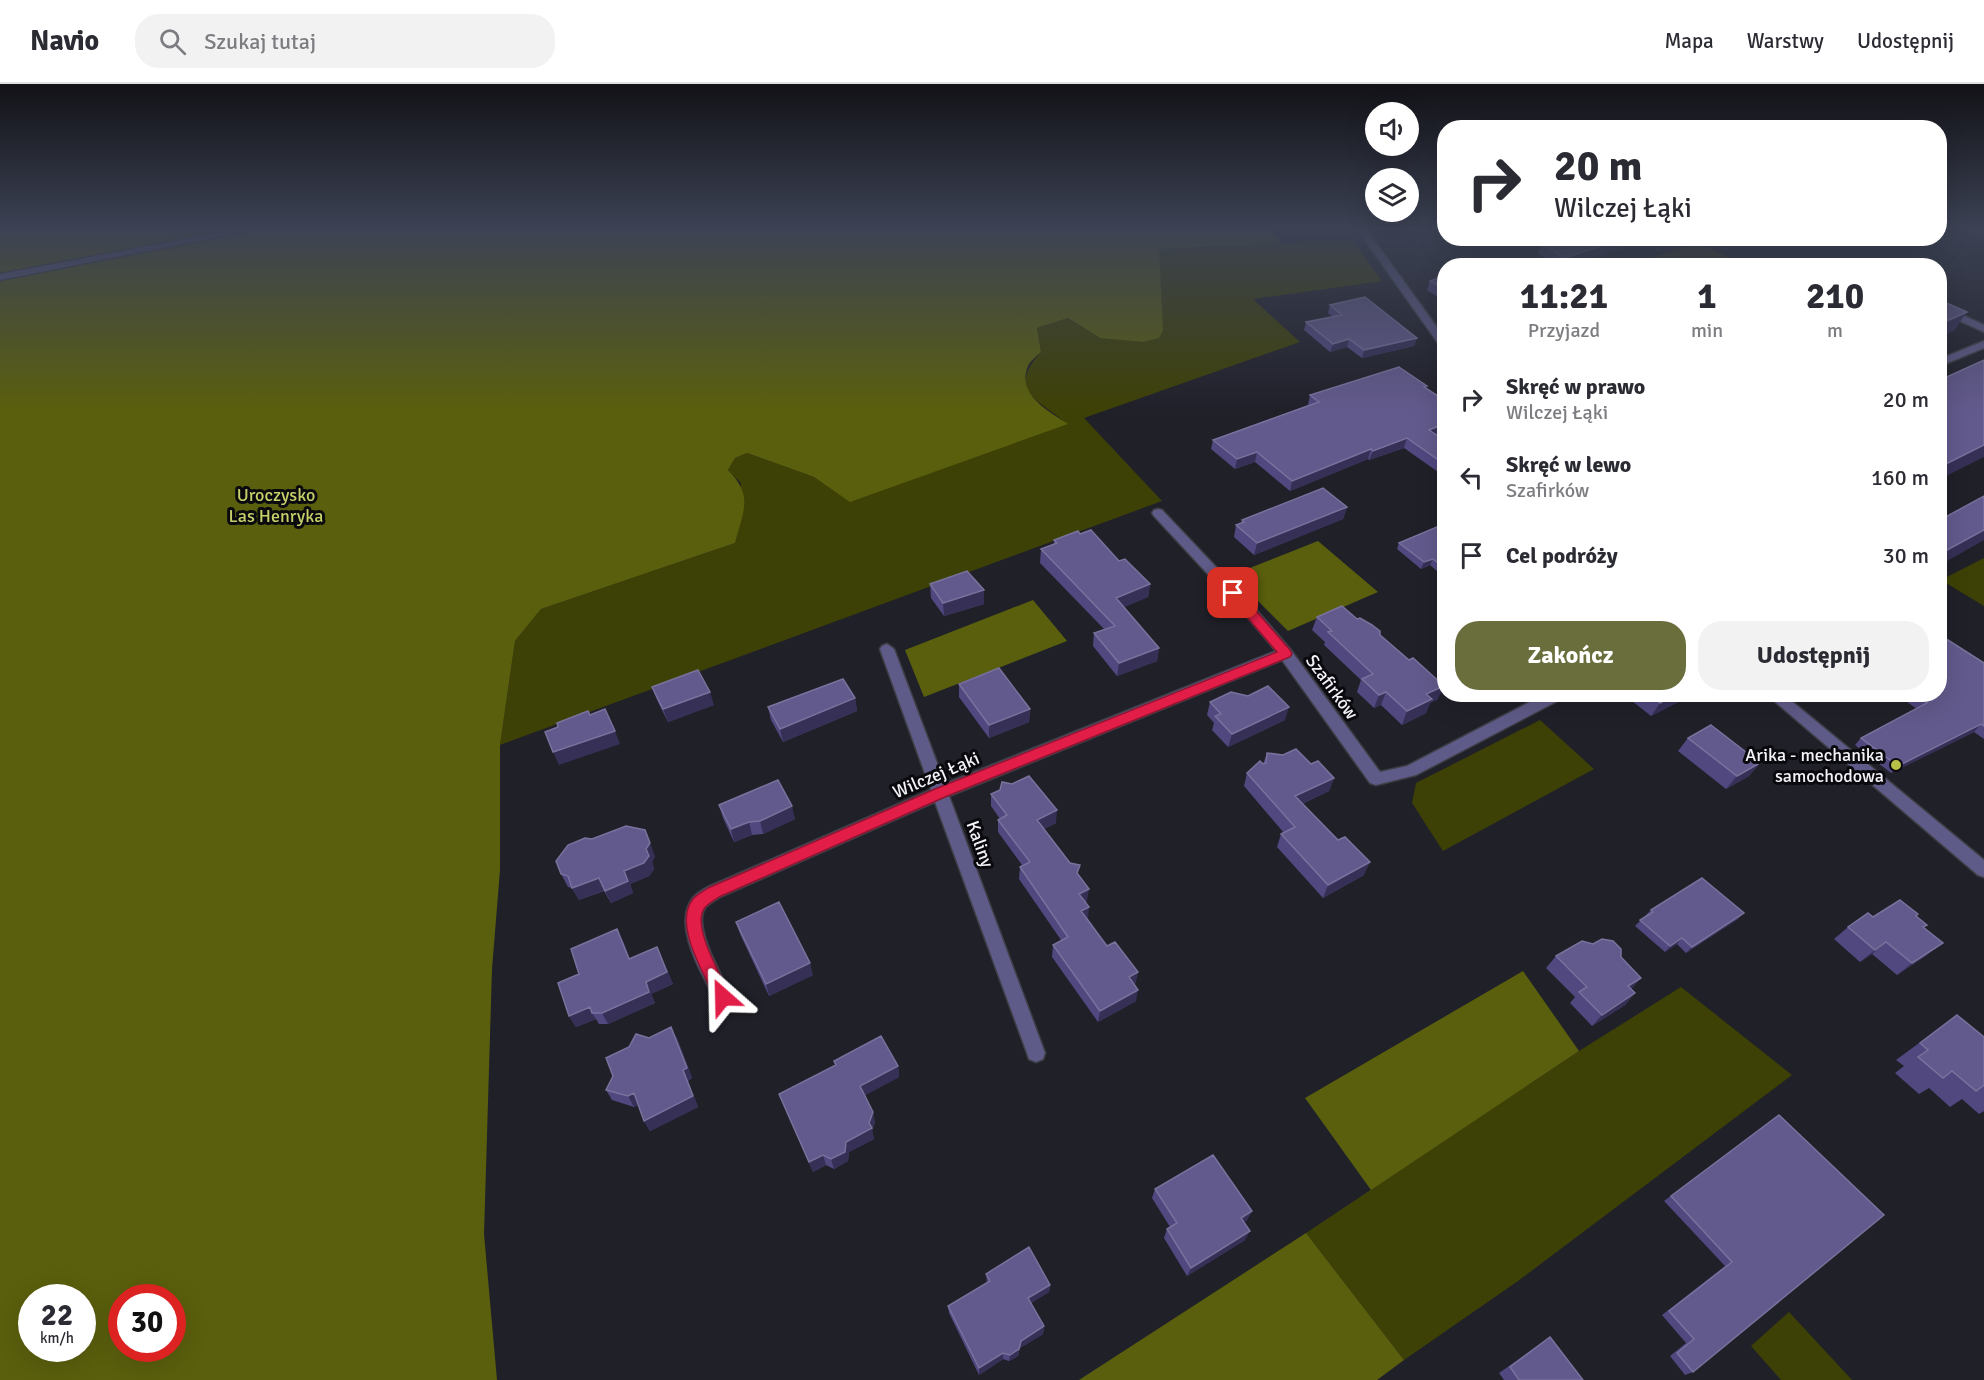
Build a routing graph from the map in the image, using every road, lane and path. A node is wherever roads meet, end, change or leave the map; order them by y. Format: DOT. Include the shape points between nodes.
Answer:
graph roads {
  1 [pos="1404,289"];
  2 [pos="1947,311"];
  3 [pos="1984,329"];
  4 [pos="1437,334"];
  5 [pos="1984,344"];
  6 [pos="1947,360"];
  7 [pos="1158,513"];
  8 [pos="886,649"];
  9 [pos="1286,654"];
  10 [pos="1543,702"];
  11 [pos="1783,702"];
  12 [pos="940,793"];
  13 [pos="1984,870"];
  14 [pos="723,997"];
  15 [pos="1036,1053"];
  1 -- 4 [label="street"];
  2 -- 3 [label="street"];
  5 -- 6 [label="street"];
  7 -- 9 [label="street, Szafirków"];
  8 -- 12 [label="street, Kaliny"];
  9 -- 10 [label="street, Szafirków" via="1376,779 1411,771"];
  9 -- 12 [label="street, Wilczej Łąki"];
  11 -- 13 [label="street"];
  12 -- 14 [label="street, Wilczej Łąki" via="714,892 698,904 693,919 696,938"];
  12 -- 15 [label="street, Kaliny"];
}
